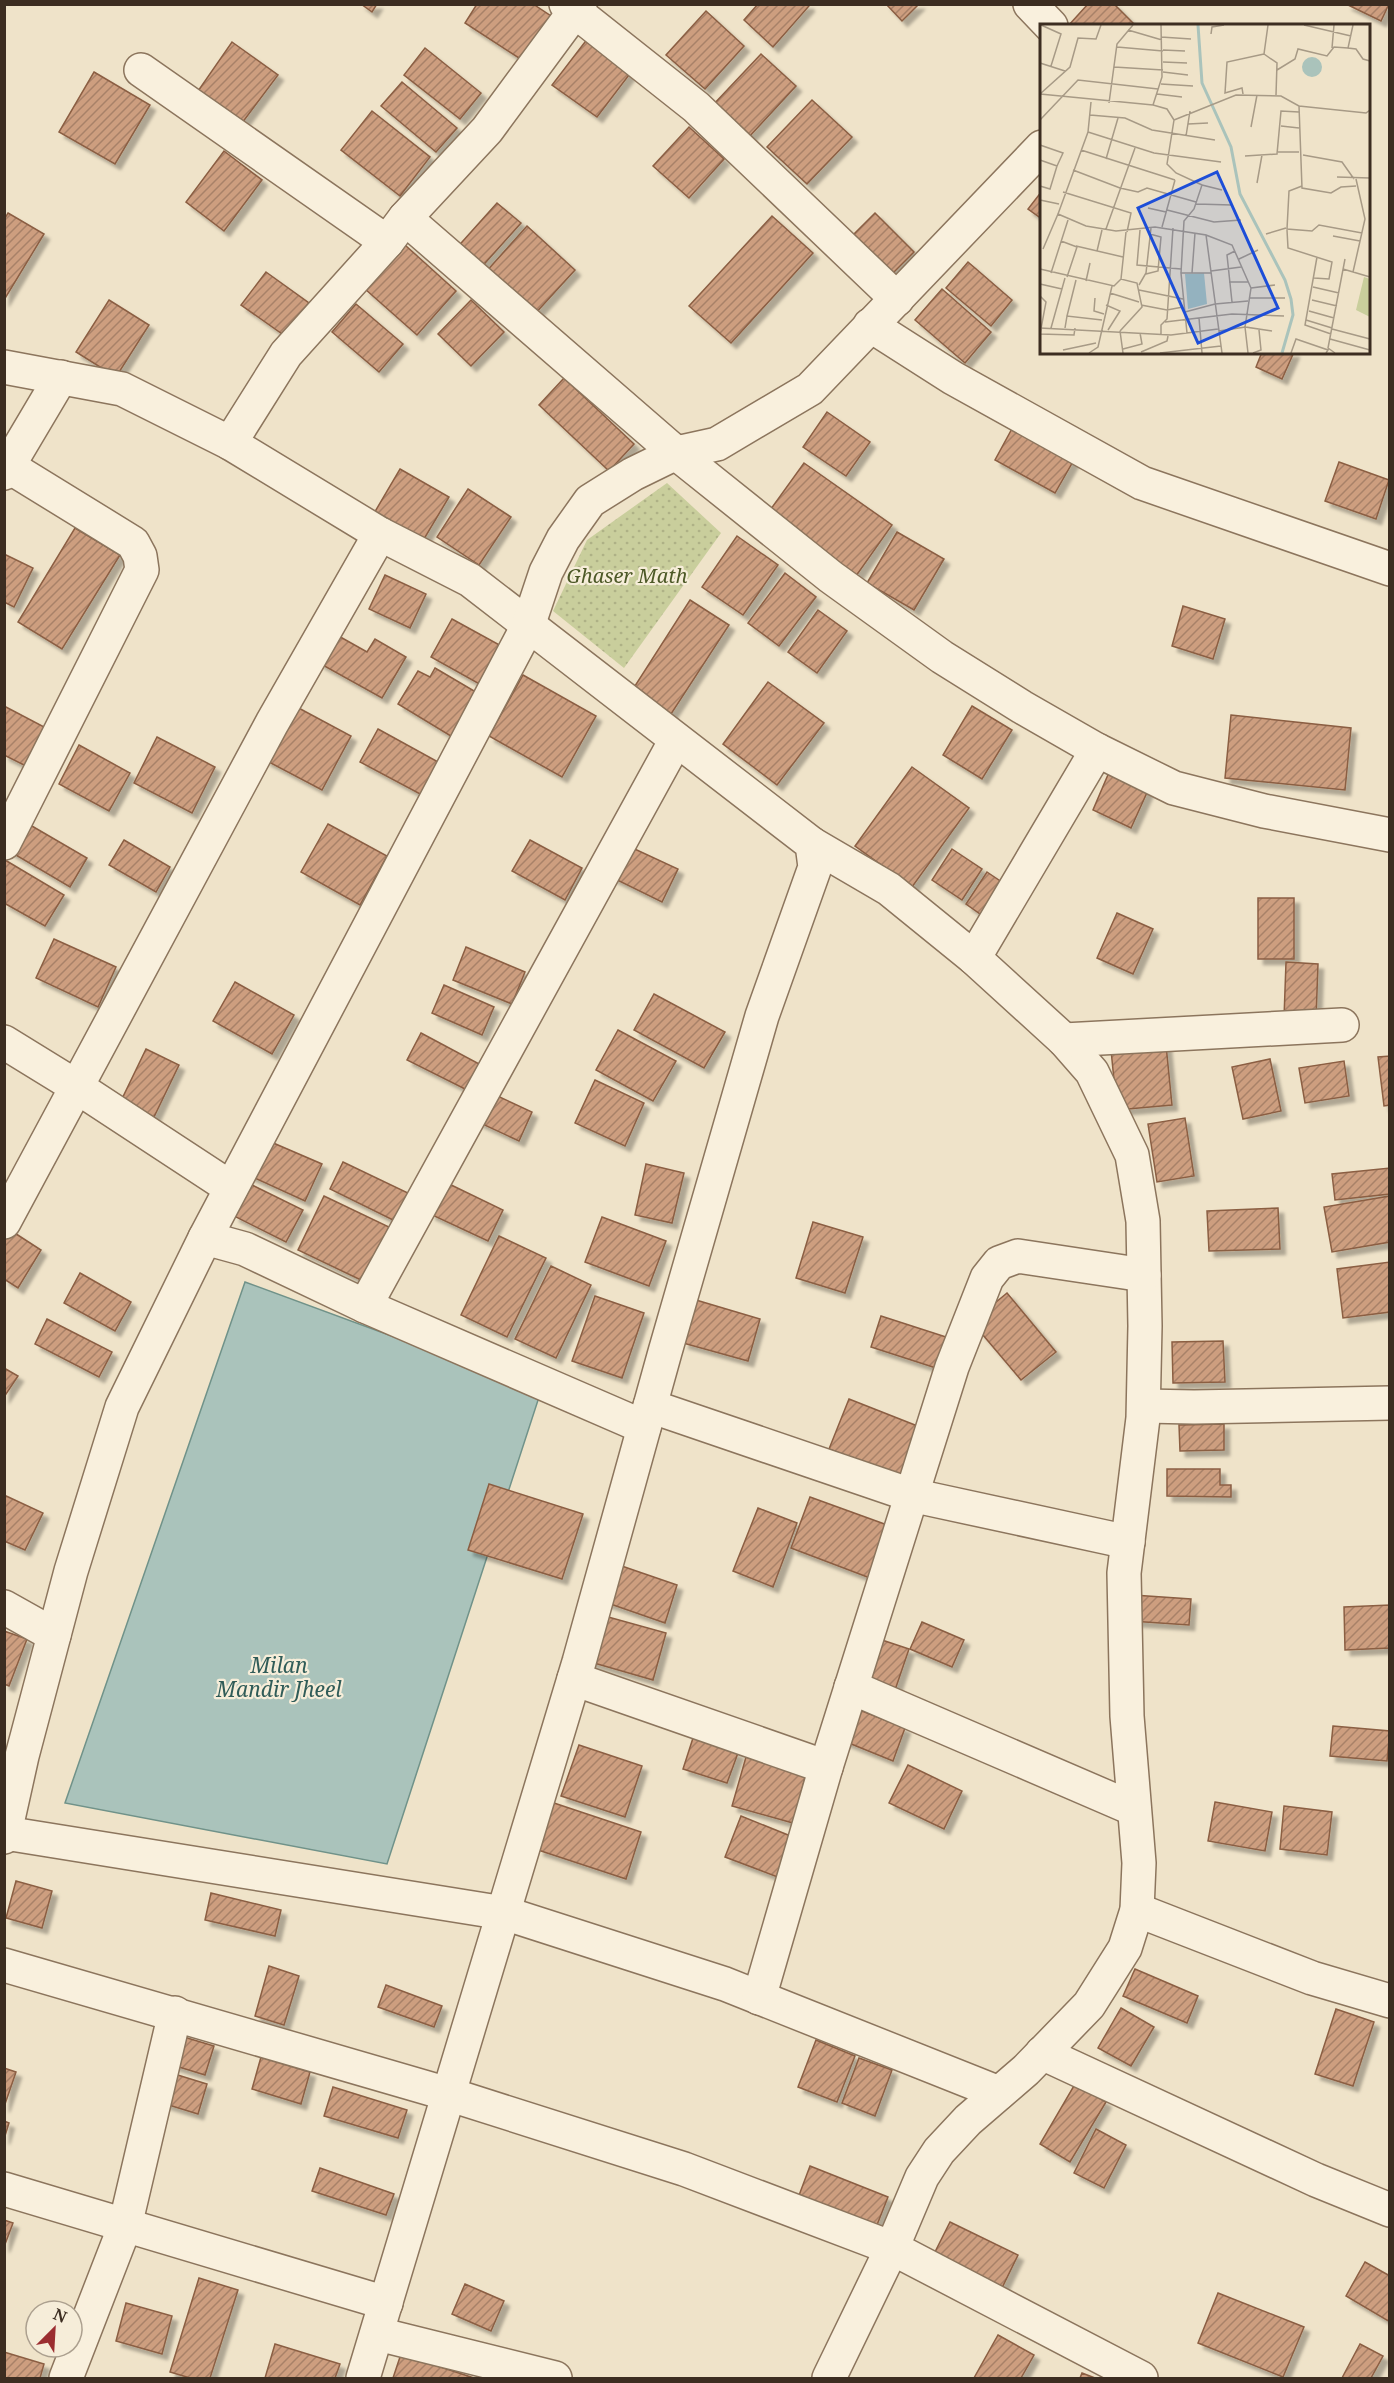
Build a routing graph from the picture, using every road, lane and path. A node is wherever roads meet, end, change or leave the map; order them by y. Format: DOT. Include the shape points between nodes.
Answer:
graph roads {
  1 [pos="1030,4"];
  2 [pos="574,7"];
  3 [pos="1049,24"];
  4 [pos="141,70"];
  5 [pos="1040,148"];
  6 [pos="396,230"];
  7 [pos="897,299"];
  8 [pos="870,325"];
  9 [pos="4,367"];
  10 [pos="61,377"];
  11 [pos="230,443"];
  12 [pos="676,453"];
  13 [pos="6,469"];
  14 [pos="380,534"];
  15 [pos="1389,569"];
  16 [pos="528,626"];
  17 [pos="676,740"];
  18 [pos="1098,750"];
  19 [pos="1389,835"];
  20 [pos="4,843"];
  21 [pos="812,844"];
  22 [pos="974,958"];
  23 [pos="1342,1025"];
  24 [pos="1064,1040"];
  25 [pos="4,1042"];
  26 [pos="77,1087"];
  27 [pos="231,1188"];
  28 [pos="4,1222"];
  29 [pos="205,1238"];
  30 [pos="1144,1275"];
  31 [pos="365,1306"];
  32 [pos="1389,1403"];
  33 [pos="1144,1406"];
  34 [pos="647,1417"];
  35 [pos="911,1495"];
  36 [pos="1128,1542"];
  37 [pos="4,1607"];
  38 [pos="54,1635"];
  39 [pos="574,1679"];
  40 [pos="851,1687"];
  41 [pos="13,1754"];
  42 [pos="826,1767"];
  43 [pos="1134,1809"];
  44 [pos="5,1835"];
  45 [pos="1137,1910"];
  46 [pos="504,1913"];
  47 [pos="4,1965"];
  48 [pos="759,1998"];
  49 [pos="1389,2001"];
  50 [pos="175,2013"];
  51 [pos="1042,2053"];
  52 [pos="999,2093"];
  53 [pos="448,2094"];
  54 [pos="4,2189"];
  55 [pos="1389,2210"];
  56 [pos="125,2226"];
  57 [pos="892,2248"];
  58 [pos="386,2303"];
  59 [pos="378,2334"];
  60 [pos="66,2379"];
  61 [pos="363,2379"];
  62 [pos="555,2379"];
  63 [pos="830,2379"];
  64 [pos="1141,2379"];
  1 -- 3 [label="street"];
  2 -- 6 [label="street" via="487,130"];
  2 -- 7 [label="street" via="696,107"];
  4 -- 6 [label="street"];
  5 -- 7 [label="street"];
  6 -- 11 [label="street" via="286,354"];
  6 -- 12 [label="street"];
  7 -- 8 [label="street"];
  8 -- 12 [label="street" via="810,389 717,444"];
  8 -- 15 [label="street" via="952,378 1142,483"];
  9 -- 10 [label="street"];
  10 -- 11 [label="street" via="122,389"];
  10 -- 13 [label="street"];
  11 -- 14 [label="street"];
  12 -- 16 [label="street" via="590,501 546,572"];
  12 -- 18 [label="street" via="831,577 942,657"];
  13 -- 20 [label="street" via="133,543 142,570"];
  14 -- 16 [label="street" via="470,580"];
  14 -- 26 [label="street" via="272,723"];
  16 -- 17 [label="street"];
  16 -- 27 [label="street"];
  17 -- 21 [label="street"];
  17 -- 31 [label="street"];
  18 -- 19 [label="street" via="1174,789"];
  18 -- 22 [label="street"];
  21 -- 22 [label="street" via="889,889"];
  21 -- 34 [label="street" via="816,867 762,1016"];
  22 -- 24 [label="street"];
  23 -- 24 [label="street"];
  24 -- 30 [label="street" via="1092,1072 1132,1155 1143,1221"];
  25 -- 26 [label="street"];
  26 -- 27 [label="street"];
  26 -- 28 [label="street"];
  27 -- 29 [label="street"];
  29 -- 31 [label="street" via="245,1249"];
  29 -- 38 [label="street" via="122,1407"];
  30 -- 33 [label="street"];
  30 -- 35 [label="street" via="1018,1256 999,1263 987,1278 952,1367"];
  31 -- 34 [label="street"];
  32 -- 33 [label="street"];
  33 -- 36 [label="street"];
  34 -- 35 [label="street"];
  34 -- 39 [label="street"];
  35 -- 36 [label="street"];
  35 -- 40 [label="street"];
  36 -- 43 [label="street" via="1124,1574 1126,1693"];
  37 -- 38 [label="street"];
  38 -- 41 [label="street"];
  39 -- 42 [label="street"];
  39 -- 46 [label="street"];
  40 -- 42 [label="street"];
  40 -- 43 [label="street"];
  41 -- 44 [label="street"];
  42 -- 48 [label="street"];
  43 -- 45 [label="street" via="1139,1863"];
  44 -- 46 [label="street"];
  45 -- 49 [label="street" via="1312,1978"];
  45 -- 51 [label="street" via="1125,1948 1089,2005"];
  46 -- 48 [label="street"];
  46 -- 53 [label="street"];
  47 -- 50 [label="street"];
  48 -- 52 [label="street"];
  50 -- 53 [label="street"];
  50 -- 56 [label="street"];
  51 -- 52 [label="street"];
  51 -- 55 [label="street"];
  52 -- 57 [label="street" via="939,2151 922,2177"];
  53 -- 57 [label="street" via="684,2169"];
  53 -- 58 [label="street"];
  54 -- 56 [label="street"];
  56 -- 58 [label="street"];
  56 -- 60 [label="street"];
  57 -- 63 [label="street"];
  57 -- 64 [label="street"];
  58 -- 59 [label="street"];
  59 -- 61 [label="street"];
  59 -- 62 [label="street"];
}
